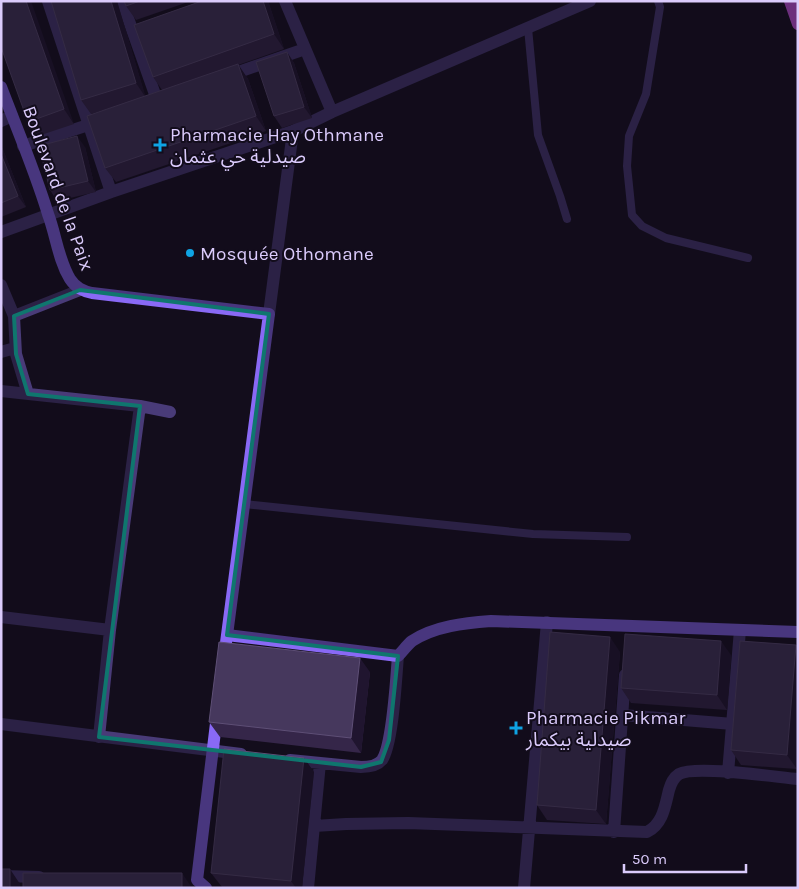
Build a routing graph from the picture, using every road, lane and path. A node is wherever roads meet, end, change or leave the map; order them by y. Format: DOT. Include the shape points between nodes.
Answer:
graph roads {
  1 [pos="48,1"];
  2 [pos="122,1"];
  3 [pos="285,1"];
  4 [pos="590,1"];
  5 [pos="658,1"];
  6 [pos="790,1"];
  7 [pos="798,24"];
  8 [pos="528,28"];
  9 [pos="305,49"];
  10 [pos="212,81"];
  11 [pos="1,87"];
  12 [pos="157,100"];
  13 [pos="332,112"];
  14 [pos="123,113"];
  15 [pos="7,119"];
  16 [pos="88,126"];
  17 [pos="293,131"];
  18 [pos="24,146"];
  19 [pos="111,192"];
  20 [pos="49,214"];
  21 [pos="566,219"];
  22 [pos="1,232"];
  23 [pos="748,258"];
  24 [pos="1,285"];
  25 [pos="80,290"];
  26 [pos="269,314"];
  27 [pos="14,316"];
  28 [pos="15,348"];
  29 [pos="1,352"];
  30 [pos="1,390"];
  31 [pos="28,394"];
  32 [pos="140,406"];
  33 [pos="170,412"];
  34 [pos="244,504"];
  35 [pos="627,538"];
  36 [pos="1,617"];
  37 [pos="547,622"];
  38 [pos="110,630"];
  39 [pos="740,630"];
  40 [pos="798,632"];
  41 [pos="227,636"];
  42 [pos="398,656"];
  43 [pos="626,665"];
  44 [pos="222,674"];
  45 [pos="219,703"];
  46 [pos="622,715"];
  47 [pos="1,724"];
  48 [pos="733,724"];
  49 [pos="99,737"];
  50 [pos="213,751"];
  51 [pos="252,755"];
  52 [pos="281,758"];
  53 [pos="320,763"];
  54 [pos="728,773"];
  55 [pos="798,779"];
  56 [pos="314,826"];
  57 [pos="530,828"];
  58 [pos="614,832"];
  59 [pos="1,876"];
  60 [pos="55,877"];
  61 [pos="26,882"];
  62 [pos="197,882"];
  63 [pos="308,888"];
  64 [pos="524,888"];
  1 -- 16 [label="street"];
  2 -- 12 [label="street" via="135,26"];
  3 -- 9 [label="street"];
  4 -- 8 [label="street"];
  5 -- 23 [label="lane" via="660,7 646,94 629,136 627,166 632,215 642,226 666,238"];
  6 -- 7 [label="main road"];
  8 -- 13 [label="street"];
  8 -- 21 [label="lane" via="538,134"];
  9 -- 10 [label="street"];
  9 -- 13 [label="street"];
  11 -- 15 [label="street, Boulevard de la Paix"];
  13 -- 17 [label="street"];
  14 -- 16 [label="street"];
  15 -- 18 [label="street, Boulevard de la Paix"];
  16 -- 18 [label="street"];
  16 -- 19 [label="street"];
  17 -- 19 [label="street"];
  17 -- 26 [label="street"];
  18 -- 20 [label="street, Boulevard de la Paix"];
  19 -- 20 [label="street"];
  20 -- 22 [label="street"];
  20 -- 25 [label="street, Boulevard de la Paix" via="65,269"];
  24 -- 27 [label="street"];
  25 -- 26 [label="street, Boulevard de la Paix"];
  25 -- 27 [label="street"];
  26 -- 34 [label="street"];
  27 -- 28 [label="street"];
  28 -- 29 [label="street"];
  28 -- 31 [label="street"];
  30 -- 31 [label="street"];
  31 -- 32 [label="street"];
  32 -- 33 [label="street"];
  32 -- 38 [label="street"];
  34 -- 35 [label="lane" via="533,534"];
  34 -- 41 [label="street"];
  36 -- 38 [label="street"];
  37 -- 39 [label="street" via="628,631"];
  37 -- 42 [label="street" via="491,621 449,626 411,642"];
  37 -- 57 [label="street"];
  38 -- 49 [label="street"];
  39 -- 40 [label="street"];
  39 -- 48 [label="street"];
  41 -- 42 [label="street"];
  41 -- 44 [label="street"];
  42 -- 53 [label="street" via="389,740 381,762 370,767"];
  43 -- 46 [label="street"];
  45 -- 50 [label="street"];
  46 -- 48 [label="street"];
  46 -- 58 [label="street"];
  47 -- 49 [label="street"];
  48 -- 54 [label="street"];
  49 -- 50 [label="street"];
  50 -- 51 [label="street"];
  50 -- 62 [label="street"];
  52 -- 53 [label="street"];
  53 -- 56 [label="street"];
  54 -- 55 [label="street"];
  54 -- 58 [label="street" via="700,770 681,773 672,781 662,817 655,828 647,832"];
  56 -- 57 [label="street" via="408,824"];
  56 -- 63 [label="street"];
  57 -- 58 [label="street"];
  57 -- 64 [label="street"];
  59 -- 61 [label="street"];
  60 -- 61 [label="street"];
}
